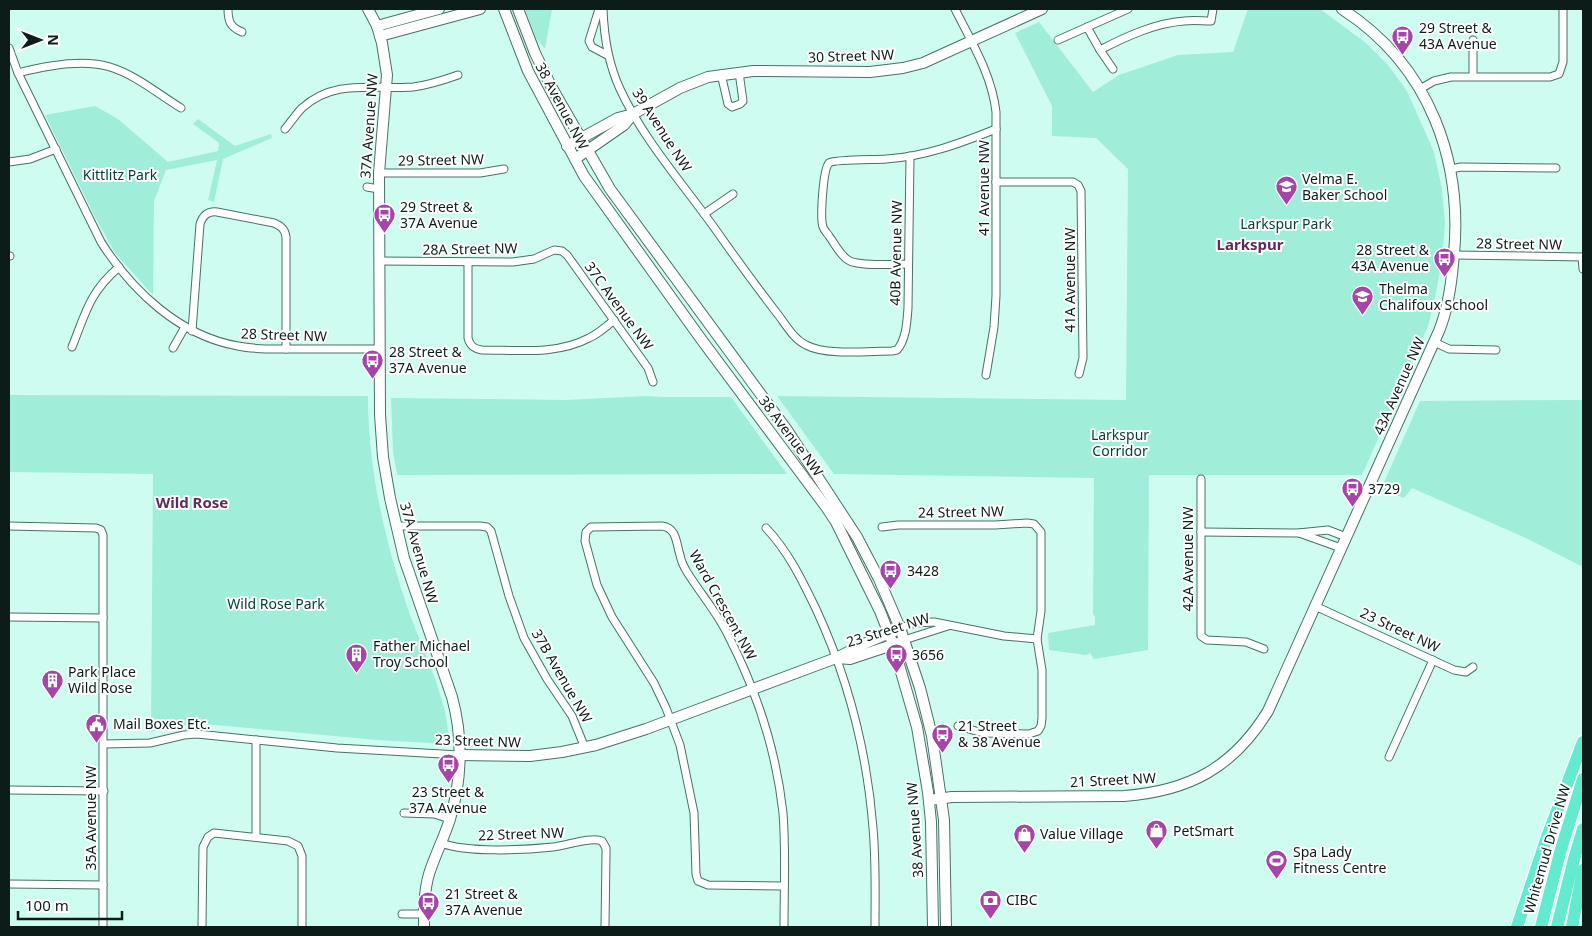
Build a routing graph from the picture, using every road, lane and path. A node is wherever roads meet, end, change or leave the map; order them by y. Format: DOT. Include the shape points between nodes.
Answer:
graph roads {
  1 [pos="228,9"];
  2 [pos="368,9"];
  3 [pos="439,9"];
  4 [pos="480,9"];
  5 [pos="504,9"];
  6 [pos="518,9"];
  7 [pos="601,9"];
  8 [pos="955,9"];
  9 [pos="1042,9"];
  10 [pos="1128,9"];
  11 [pos="1213,9"];
  12 [pos="1342,9"];
  13 [pos="1563,9"];
  14 [pos="1087,27"];
  15 [pos="378,31"];
  16 [pos="242,32"];
  17 [pos="971,40"];
  18 [pos="1058,40"];
  19 [pos="1473,40"];
  20 [pos="9,48"];
  21 [pos="1100,50"];
  22 [pos="608,55"];
  23 [pos="12,65"];
  24 [pos="1113,69"];
  25 [pos="739,72"];
  26 [pos="18,73"];
  27 [pos="721,74"];
  28 [pos="458,75"];
  29 [pos="1473,76"];
  30 [pos="387,87"];
  31 [pos="1420,89"];
  32 [pos="181,108"];
  33 [pos="633,114"];
  34 [pos="285,129"];
  35 [pos="996,130"];
  36 [pos="580,139"];
  37 [pos="567,146"];
  38 [pos="56,149"];
  39 [pos="588,151"];
  40 [pos="910,156"];
  41 [pos="575,159"];
  42 [pos="9,162"];
  43 [pos="1556,168"];
  44 [pos="504,169"];
  45 [pos="1451,170"];
  46 [pos="379,173"];
  47 [pos="996,182"];
  48 [pos="367,187"];
  49 [pos="379,189"];
  50 [pos="732,194"];
  51 [pos="704,214"];
  52 [pos="558,250"];
  53 [pos="1454,255"];
  54 [pos="1583,257"];
  55 [pos="379,261"];
  56 [pos="468,262"];
  57 [pos="908,264"];
  58 [pos="119,267"];
  59 [pos="1583,269"];
  60 [pos="614,320"];
  61 [pos="188,329"];
  62 [pos="1434,342"];
  63 [pos="72,347"];
  64 [pos="173,348"];
  65 [pos="286,349"];
  66 [pos="380,349"];
  67 [pos="898,349"];
  68 [pos="1496,350"];
  69 [pos="1079,374"];
  70 [pos="986,375"];
  71 [pos="653,382"];
  72 [pos="1201,479"];
  73 [pos="9,526"];
  74 [pos="396,526"];
  75 [pos="882,527"];
  76 [pos="766,528"];
  77 [pos="1201,532"];
  78 [pos="1298,533"];
  79 [pos="1346,537"];
  80 [pos="1341,548"];
  81 [pos="1315,606"];
  82 [pos="9,617"];
  83 [pos="103,618"];
  84 [pos="948,626"];
  85 [pos="900,628"];
  86 [pos="889,633"];
  87 [pos="1036,639"];
  88 [pos="904,640"];
  89 [pos="893,644"];
  90 [pos="1264,649"];
  91 [pos="836,658"];
  92 [pos="1433,660"];
  93 [pos="1473,667"];
  94 [pos="753,689"];
  95 [pos="1268,712"];
  96 [pos="670,719"];
  97 [pos="958,726"];
  98 [pos="256,740"];
  99 [pos="1583,742"];
  100 [pos="104,744"];
  101 [pos="585,748"];
  102 [pos="460,755"];
  103 [pos="1389,757"];
  104 [pos="1583,779"];
  105 [pos="9,790"];
  106 [pos="104,791"];
  107 [pos="942,798"];
  108 [pos="929,800"];
  109 [pos="404,813"];
  110 [pos="450,819"];
  111 [pos="1583,829"];
  112 [pos="256,837"];
  113 [pos="441,843"];
  114 [pos="1583,870"];
  115 [pos="9,884"];
  116 [pos="103,885"];
  117 [pos="784,886"];
  118 [pos="402,914"];
  119 [pos="424,914"];
  120 [pos="103,927"];
  121 [pos="202,927"];
  122 [pos="302,927"];
  123 [pos="424,927"];
  124 [pos="605,927"];
  125 [pos="784,927"];
  126 [pos="875,927"];
  127 [pos="933,927"];
  128 [pos="946,927"];
  129 [pos="1517,927"];
  130 [pos="1541,927"];
  131 [pos="1557,927"];
  132 [pos="1572,927"];
  1 -- 16 [label="street" via="232,27"];
  2 -- 15 [label="street, 37A Avenue NW"];
  3 -- 15 [label="street"];
  4 -- 15 [label="street"];
  5 -- 37 [label="street, 38 Avenue NW" via="528,71"];
  6 -- 36 [label="street, 38 Avenue NW" via="542,67"];
  7 -- 22 [label="street, 39 Avenue NW"];
  7 -- 22 [label="street, 39 Avenue NW" via="589,41 592,47"];
  8 -- 17 [label="street, 41 Avenue NW"];
  9 -- 17 [label="street, 30 Street NW"];
  10 -- 14 [label="street"];
  11 -- 21 [label="street" via="1211,20 1165,24"];
  12 -- 31 [label="street, 43A Avenue NW" via="1374,34"];
  13 -- 29 [label="street" via="1559,74 1550,77"];
  14 -- 18 [label="street"];
  14 -- 21 [label="street"];
  15 -- 30 [label="street, 37A Avenue NW"];
  17 -- 25 [label="street, 30 Street NW" via="923,63 887,70"];
  17 -- 35 [label="street, 41 Avenue NW" via="990,84"];
  19 -- 29 [label="street"];
  20 -- 23 [label="street, 28 Street NW"];
  21 -- 24 [label="street"];
  22 -- 33 [label="street, 39 Avenue NW"];
  23 -- 26 [label="street, 28 Street NW"];
  25 -- 27 [label="street, 30 Street NW"];
  25 -- 27 [label="street" via="743,101 732,107 728,104"];
  26 -- 32 [label="street" via="77,64 102,65 130,76"];
  26 -- 38 [label="street, 28 Street NW"];
  27 -- 33 [label="street, 30 Street NW" via="689,84"];
  28 -- 30 [label="street" via="422,86"];
  29 -- 31 [label="street" via="1443,78"];
  30 -- 34 [label="street" via="352,87 329,93 304,107"];
  30 -- 46 [label="street, 37A Avenue NW"];
  31 -- 45 [label="street, 43A Avenue NW" via="1439,130"];
  33 -- 36 [label="street, 30 Street NW" via="618,118"];
  33 -- 39 [label="street, 30 Street NW" via="624,126"];
  33 -- 51 [label="street, 39 Avenue NW"];
  35 -- 40 [label="street" via="943,149"];
  35 -- 47 [label="street, 41 Avenue NW"];
  36 -- 37 [label="street, 30 Street NW"];
  36 -- 39 [label="street, 38 Avenue NW"];
  37 -- 41 [label="street, 38 Avenue NW"];
  38 -- 42 [label="street" via="30,159"];
  38 -- 58 [label="street, 28 Street NW" via="98,236"];
  39 -- 41 [label="street, 30 Street NW"];
  39 -- 85 [label="street, 38 Avenue NW" via="610,189 823,482 857,537"];
  40 -- 57 [label="street, 40B Avenue NW"];
  40 -- 57 [label="street" via="839,160 827,166 823,226 842,254 853,262"];
  41 -- 86 [label="street, 38 Avenue NW" via="696,331 826,506 874,596"];
  43 -- 45 [label="street" via="1461,167"];
  44 -- 46 [label="street, 29 Street NW" via="480,173"];
  45 -- 53 [label="street, 43A Avenue NW" via="1456,218"];
  46 -- 49 [label="street, 37A Avenue NW"];
  47 -- 69 [label="street, 41A Avenue NW" via="1070,182 1078,186 1083,196 1083,358"];
  47 -- 70 [label="street, 41 Avenue NW" via="996,296"];
  48 -- 49 [label="street, 37A Avenue NW"];
  49 -- 55 [label="street, 37A Avenue NW"];
  50 -- 51 [label="street"];
  51 -- 67 [label="street, 39 Avenue NW" via="792,334 805,345 829,351"];
  52 -- 56 [label="street, 28A Street NW" via="520,262"];
  52 -- 60 [label="street, 37C Avenue NW" via="567,256"];
  53 -- 54 [label="street, 28 Street NW"];
  53 -- 62 [label="street, 43A Avenue NW" via="1446,310"];
  54 -- 59 [label="street"];
  55 -- 56 [label="street, 28A Street NW"];
  55 -- 66 [label="street, 37A Avenue NW"];
  56 -- 60 [label="street" via="468,338 472,347 482,350 562,348 590,338"];
  57 -- 67 [label="street, 40B Avenue NW" via="907,318"];
  58 -- 61 [label="street, 28 Street NW" via="154,303"];
  58 -- 63 [label="street" via="92,296"];
  60 -- 71 [label="street, 37C Avenue NW" via="648,368"];
  61 -- 64 [label="street"];
  61 -- 65 [label="street, 28 Street NW" via="236,346"];
  61 -- 65 [label="street" via="200,224 206,214 217,212 274,223 283,229 286,237"];
  62 -- 68 [label="street" via="1453,349"];
  62 -- 79 [label="street, 43A Avenue NW"];
  65 -- 66 [label="street, 28 Street NW"];
  66 -- 74 [label="street, 37A Avenue NW" via="381,442"];
  72 -- 77 [label="street, 42A Avenue NW"];
  73 -- 83 [label="street, 35A Avenue NW" via="101,530"];
  74 -- 101 [label="street, 37B Avenue NW" via="480,526 492,531 524,638 572,716"];
  74 -- 102 [label="street, 37A Avenue NW" via="452,697"];
  75 -- 87 [label="street, 24 Street NW" via="1034,524 1042,539 1041,611"];
  76 -- 91 [label="street" via="778,540 800,577"];
  77 -- 78 [label="street"];
  77 -- 90 [label="street, 42A Avenue NW" via="1200,628 1203,639 1246,642"];
  78 -- 79 [label="street" via="1328,530"];
  78 -- 80 [label="street"];
  79 -- 80 [label="street, 43A Avenue NW"];
  80 -- 81 [label="street, 43A Avenue NW"];
  81 -- 92 [label="street, 23 Street NW"];
  81 -- 95 [label="street, 43A Avenue NW"];
  82 -- 83 [label="street"];
  83 -- 100 [label="street, 35A Avenue NW"];
  84 -- 85 [label="street, 23 Street NW" via="930,622"];
  84 -- 87 [label="street, 23 Street NW"];
  84 -- 88 [label="street, 23 Street NW"];
  85 -- 86 [label="street, 23 Street NW"];
  85 -- 88 [label="street, 38 Avenue NW"];
  86 -- 89 [label="street, 38 Avenue NW"];
  86 -- 91 [label="street, 23 Street NW"];
  87 -- 97 [label="street" via="1043,687 1040,728 1033,734 990,734"];
  88 -- 89 [label="street, 23 Street NW"];
  88 -- 107 [label="street, 38 Avenue NW" via="929,723"];
  89 -- 91 [label="street, 23 Street NW" via="850,659"];
  89 -- 108 [label="street, 38 Avenue NW" via="917,727"];
  91 -- 94 [label="street, 23 Street NW"];
  91 -- 126 [label="street" via="858,728 869,788 875,847"];
  92 -- 93 [label="street, 23 Street NW" via="1464,672"];
  92 -- 103 [label="street"];
  94 -- 96 [label="street, 23 Street NW"];
  94 -- 96 [label="street, Ward Crescent NW" via="724,626 683,564 672,530 662,526 592,526 586,532 585,541 597,585 612,617 654,683"];
  94 -- 117 [label="street" via="770,741 779,784 784,830"];
  95 -- 107 [label="street, 21 Street NW" via="1256,731 1233,755 1196,780 1170,790 1124,796"];
  96 -- 101 [label="street, 23 Street NW"];
  96 -- 117 [label="street" via="692,798 698,880 708,885"];
  98 -- 100 [label="street, 23 Street NW" via="190,734 150,743"];
  98 -- 102 [label="street, 23 Street NW"];
  98 -- 112 [label="street"];
  99 -- 129 [label="highway" via="1546,837"];
  100 -- 106 [label="street, 35A Avenue NW"];
  101 -- 102 [label="street, 23 Street NW" via="530,756"];
  102 -- 110 [label="street, 37A Avenue NW" via="459,778"];
  104 -- 130 [label="highway, Whitemud Drive NW"];
  105 -- 106 [label="street"];
  106 -- 116 [label="street, 35A Avenue NW"];
  107 -- 108 [label="street, 21 Street NW"];
  107 -- 128 [label="street, 38 Avenue NW"];
  108 -- 127 [label="street, 38 Avenue NW"];
  109 -- 110 [label="street" via="434,814"];
  110 -- 113 [label="street, 37A Avenue NW"];
  111 -- 131 [label="highway, Whitemud Drive NW"];
  112 -- 121 [label="street" via="208,836 203,847"];
  112 -- 122 [label="street" via="288,841 298,846 302,856"];
  113 -- 119 [label="street, 37A Avenue NW" via="429,875"];
  113 -- 124 [label="street, 22 Street NW" via="462,849 531,849 595,839 602,841 606,848"];
  114 -- 132 [label="highway"];
  115 -- 116 [label="street"];
  116 -- 120 [label="street, 35A Avenue NW"];
  117 -- 125 [label="street"];
  118 -- 119 [label="street"];
  119 -- 123 [label="street, 37A Avenue NW"];
}
